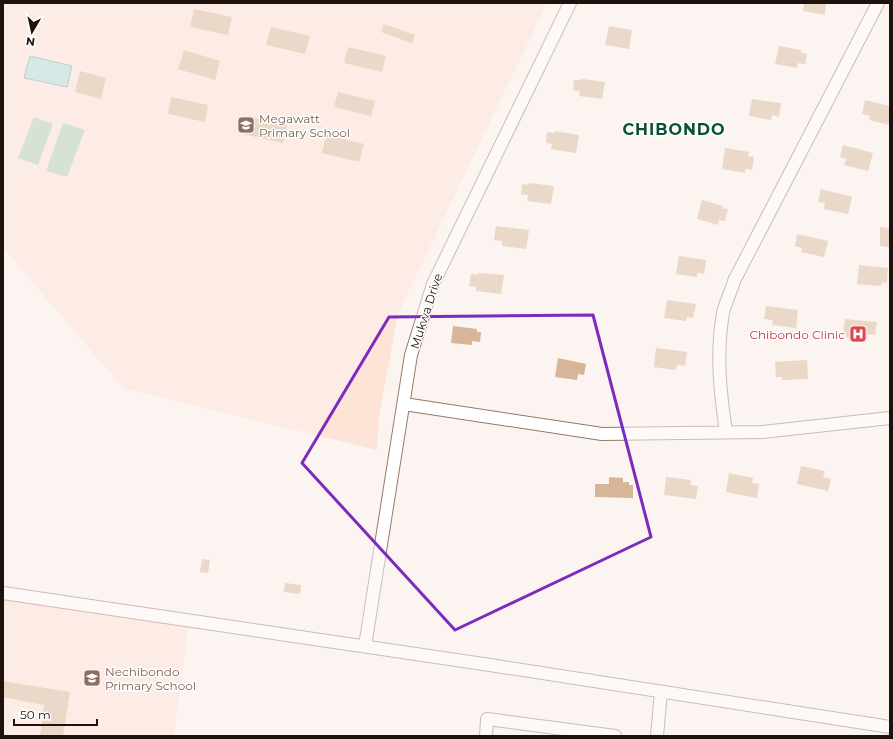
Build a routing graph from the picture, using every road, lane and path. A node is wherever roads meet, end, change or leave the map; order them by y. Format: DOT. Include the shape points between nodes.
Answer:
graph roads {
  1 [pos="570,3"];
  2 [pos="878,3"];
  3 [pos="404,404"];
  4 [pos="890,418"];
  5 [pos="726,432"];
  6 [pos="3,593"];
  7 [pos="366,646"];
  8 [pos="661,692"];
  9 [pos="890,727"];
  10 [pos="486,736"];
  11 [pos="616,736"];
  12 [pos="657,736"];
  1 -- 3 [label="street, Mukwa Drive" via="433,284 411,355"];
  2 -- 5 [label="street" via="734,281 723,312 719,383"];
  3 -- 5 [label="street" via="602,434"];
  3 -- 7 [label="street, Mukwa Drive"];
  4 -- 5 [label="street" via="762,432"];
  6 -- 7 [label="street"];
  7 -- 8 [label="street"];
  8 -- 9 [label="street"];
  8 -- 12 [label="street"];
  10 -- 11 [label="street" via="487,719"];
}
